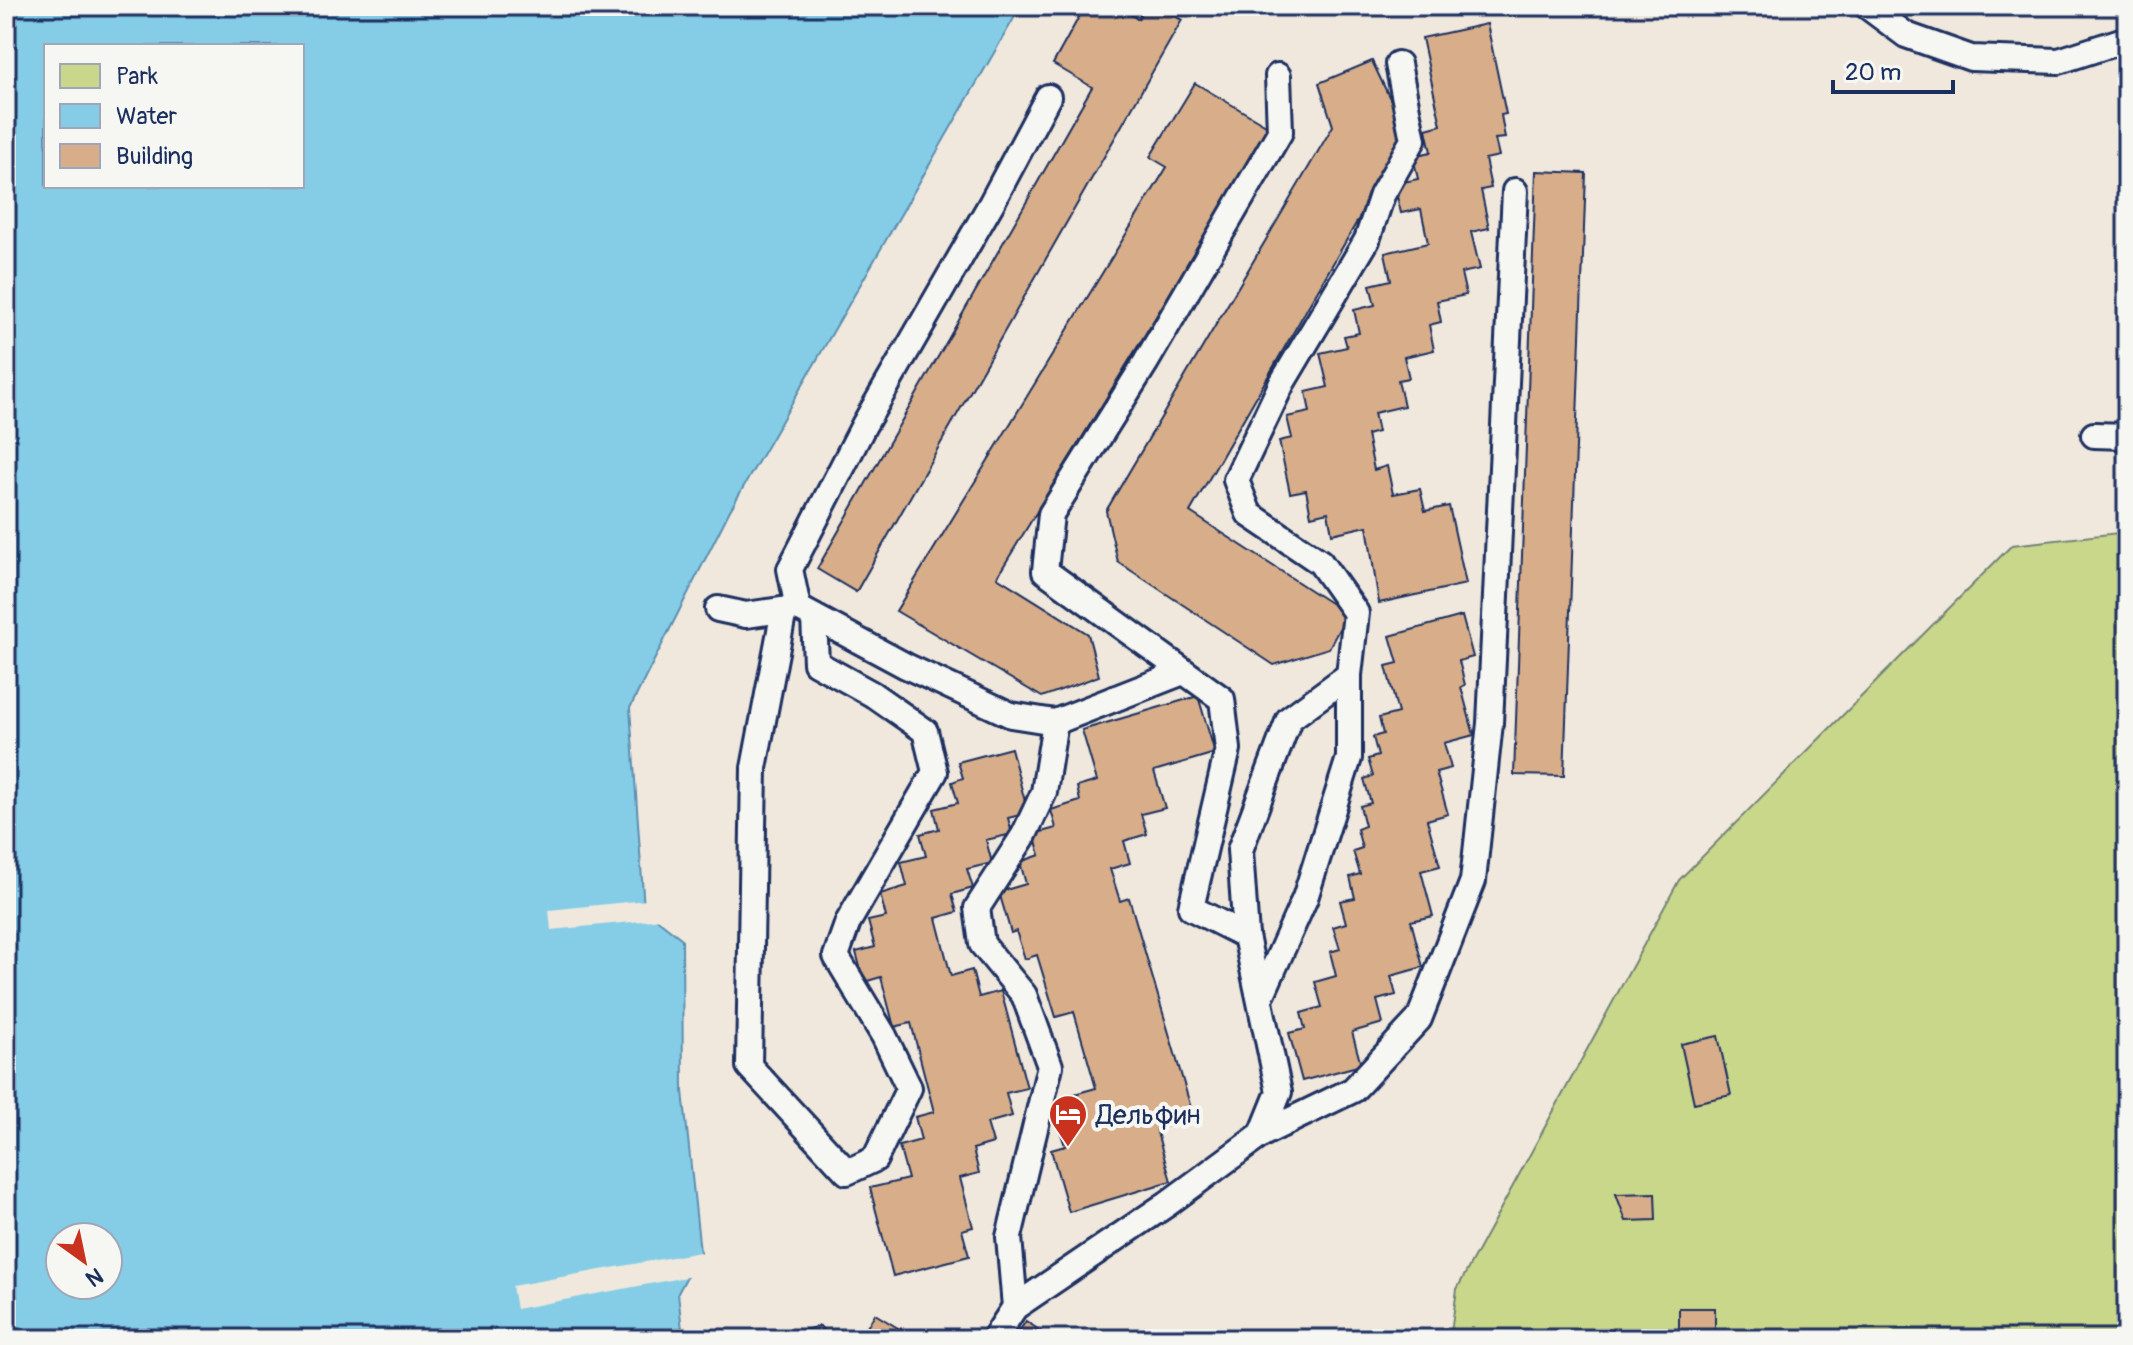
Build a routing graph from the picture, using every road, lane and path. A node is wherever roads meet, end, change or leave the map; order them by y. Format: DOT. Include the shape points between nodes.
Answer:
graph roads {
  1 [pos="1867,6"];
  2 [pos="2127,39"];
  3 [pos="1398,64"];
  4 [pos="1278,76"];
  5 [pos="1048,97"];
  6 [pos="1515,191"];
  7 [pos="2094,435"];
  8 [pos="2127,436"];
  9 [pos="718,609"];
  10 [pos="799,612"];
  11 [pos="1183,672"];
  12 [pos="1349,675"];
  13 [pos="1055,722"];
  14 [pos="1246,936"];
  15 [pos="1260,999"];
  16 [pos="1262,1134"];
  17 [pos="1015,1307"];
  18 [pos="994,1339"];
  1 -- 2 [label="lane" via="1906,35 1971,58 2059,61"];
  3 -- 12 [label="lane" via="1413,140 1382,195 1367,240 1282,383 1236,480 1249,514 1320,562 1356,613"];
  4 -- 11 [label="lane" via="1280,132 1051,514 1045,571"];
  5 -- 10 [label="lane" via="864,425 790,569"];
  6 -- 16 [label="lane" via="1490,723 1473,881 1419,1019 1353,1090"];
  7 -- 8 [label="lane"];
  9 -- 10 [label="lane" via="746,615"];
  10 -- 10 [label="lane" via="816,663 925,731 935,772 848,922 836,956 909,1088 875,1159 847,1172 749,1066 754,768"];
  10 -- 13 [label="lane" via="1011,715"];
  11 -- 13 [label="lane"];
  11 -- 14 [label="lane" via="1222,699 1228,749 1191,908"];
  12 -- 14 [label="lane" via="1289,719 1240,850"];
  12 -- 15 [label="lane" via="1349,758 1305,898"];
  13 -- 17 [label="lane" via="1044,792 1024,835 977,908 982,944 1024,995 1050,1066 1009,1237"];
  14 -- 15 [label="lane"];
  15 -- 16 [label="lane" via="1279,1092"];
  16 -- 17 [label="lane"];
  17 -- 18 [label="lane"];
}
